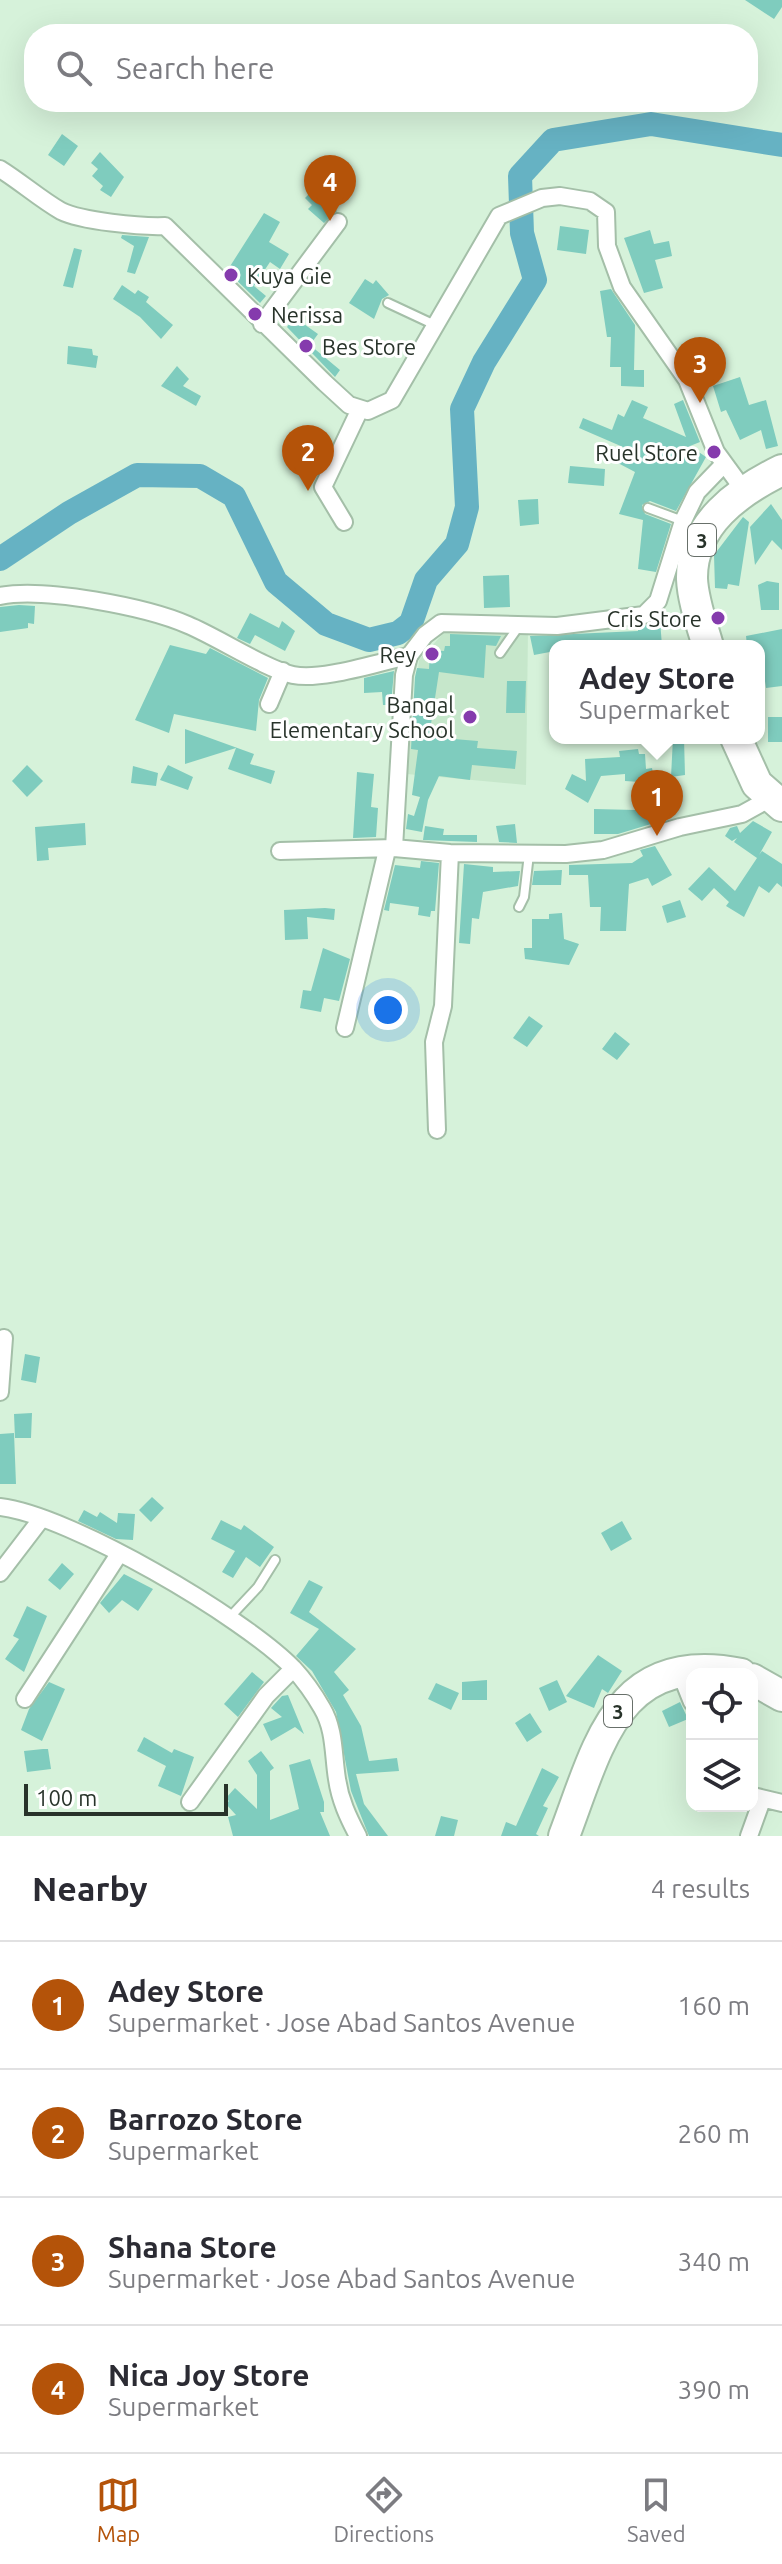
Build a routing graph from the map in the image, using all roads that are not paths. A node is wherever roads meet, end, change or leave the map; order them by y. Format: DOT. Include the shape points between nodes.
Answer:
graph roads {
  1 [pos="0,169"];
  2 [pos="338,222"];
  3 [pos="388,303"];
  4 [pos="262,324"];
  5 [pos="435,325"];
  6 [pos="360,409"];
  7 [pos="723,465"];
  8 [pos="782,470"];
  9 [pos="743,489"];
  10 [pos="648,508"];
  11 [pos="683,521"];
  12 [pos="344,522"];
  13 [pos="0,596"];
  14 [pos="519,626"];
  15 [pos="707,640"];
  16 [pos="500,653"];
  17 [pos="409,656"];
  18 [pos="283,671"];
  19 [pos="269,704"];
  20 [pos="739,744"];
  21 [pos="777,802"];
  22 [pos="390,849"];
  23 [pos="280,851"];
  24 [pos="450,853"];
  25 [pos="529,853"];
  26 [pos="519,907"];
  27 [pos="345,1028"];
  28 [pos="437,1130"];
  29 [pos="4,1338"];
  30 [pos="0,1392"];
  31 [pos="0,1507"];
  32 [pos="42,1518"];
  33 [pos="119,1554"];
  34 [pos="275,1560"];
  35 [pos="0,1573"];
  36 [pos="229,1619"];
  37 [pos="293,1669"];
  38 [pos="686,1671"];
  39 [pos="680,1672"];
  40 [pos="758,1682"];
  41 [pos="686,1687"];
  42 [pos="782,1696"];
  43 [pos="25,1699"];
  44 [pos="758,1798"];
  45 [pos="190,1802"];
  46 [pos="782,1803"];
  47 [pos="754,1812"];
  48 [pos="358,1836"];
  49 [pos="564,1836"];
  50 [pos="749,1836"];
  1 -- 4 [label="street" via="77,218 165,226"];
  2 -- 4 [label="street"];
  3 -- 5 [label="lane"];
  4 -- 6 [label="street" via="349,405"];
  5 -- 6 [label="street" via="392,400 368,411"];
  5 -- 7 [label="street" via="499,216 542,198 580,198 599,205 606,212 607,246 622,287 693,391"];
  6 -- 12 [label="street" via="323,487"];
  7 -- 9 [label="street"];
  7 -- 11 [label="street" via="697,492"];
  8 -- 9 [label="highway, 3"];
  9 -- 15 [label="highway, 3" via="698,547 692,579"];
  10 -- 11 [label="lane"];
  11 -- 14 [label="street" via="658,601 644,615"];
  13 -- 18 [label="street" via="140,609 186,624"];
  14 -- 16 [label="lane"];
  14 -- 17 [label="street" via="441,623"];
  17 -- 18 [label="street" via="318,675"];
  17 -- 22 [label="street"];
  18 -- 19 [label="street"];
  20 -- 21 [label="highway" via="757,784"];
  21 -- 25 [label="street" via="603,850"];
  22 -- 23 [label="street"];
  22 -- 24 [label="street"];
  22 -- 27 [label="street"];
  24 -- 25 [label="street"];
  24 -- 28 [label="street" via="443,1006 434,1042"];
  25 -- 26 [label="lane"];
  29 -- 30 [label="street"];
  31 -- 32 [label="street"];
  32 -- 33 [label="street"];
  32 -- 35 [label="street"];
  33 -- 36 [label="street"];
  33 -- 43 [label="street"];
  34 -- 36 [label="lane"];
  36 -- 37 [label="street"];
  37 -- 45 [label="street" via="266,1696"];
  37 -- 48 [label="street" via="328,1718 343,1807"];
  38 -- 39 [label="highway, 3"];
  39 -- 41 [label="street"];
  39 -- 49 [label="highway, 3" via="650,1681 623,1702 600,1743"];
  40 -- 42 [label="highway"];
  44 -- 46 [label="street"];
  47 -- 50 [label="street"];
}
